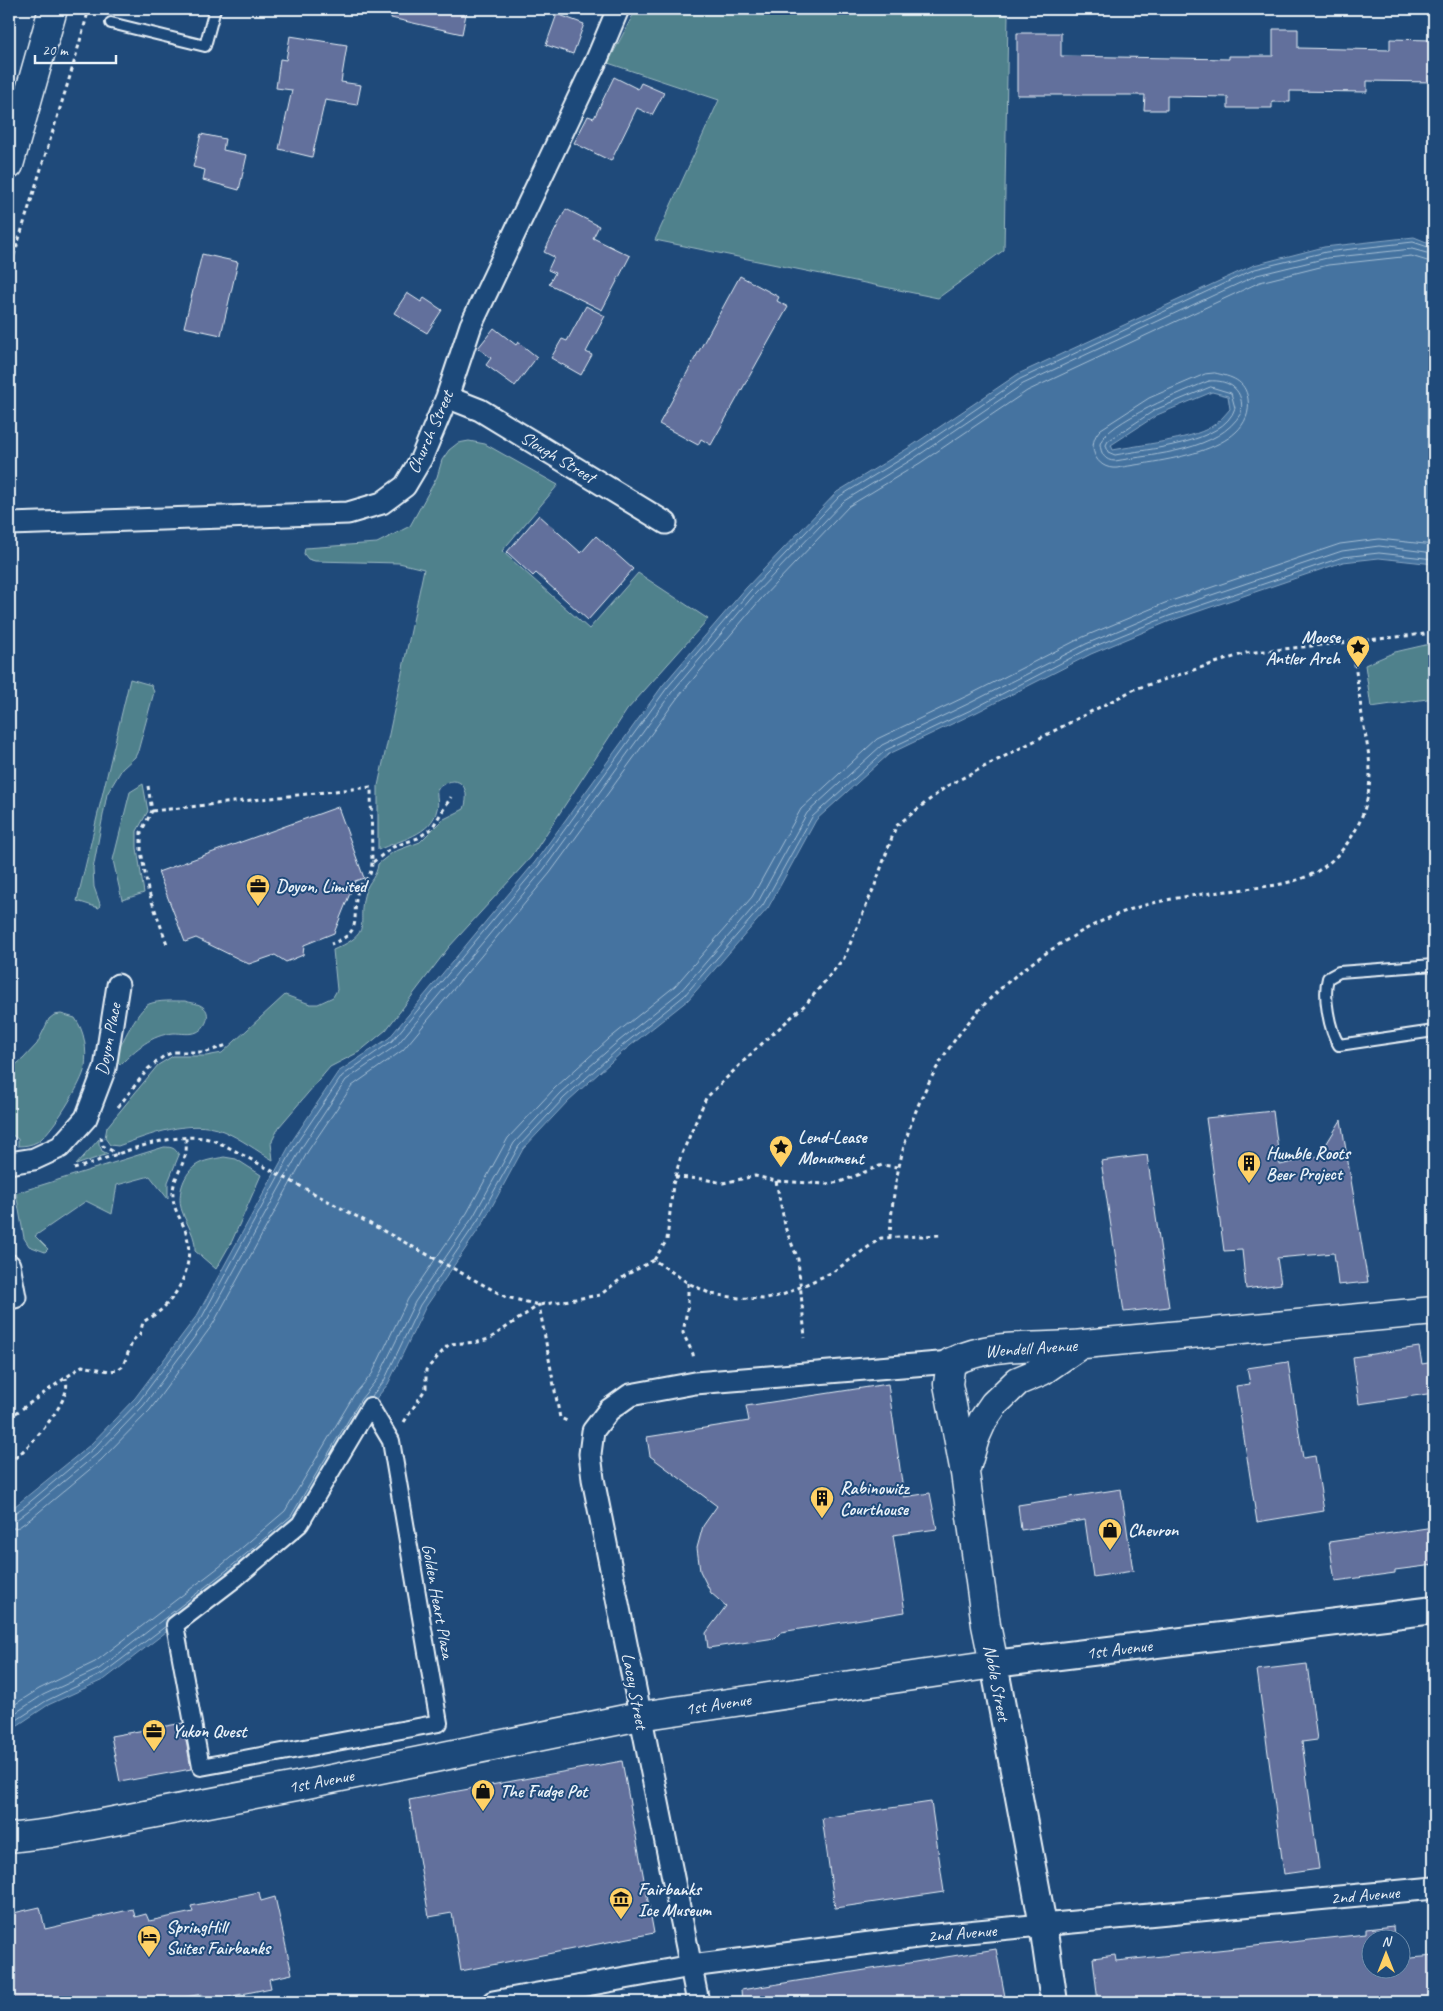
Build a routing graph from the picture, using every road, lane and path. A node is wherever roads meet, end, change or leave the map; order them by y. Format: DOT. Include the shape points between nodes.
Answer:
graph roads {
  1 [pos="53,9"];
  2 [pos="89,9"];
  3 [pos="214,9"];
  4 [pos="618,9"];
  5 [pos="111,23"];
  6 [pos="9,166"];
  7 [pos="9,271"];
  8 [pos="447,397"];
  9 [pos="666,523"];
  10 [pos="9,524"];
  11 [pos="1434,633"];
  12 [pos="1352,641"];
  13 [pos="148,786"];
  14 [pos="451,798"];
  15 [pos="152,811"];
  16 [pos="372,862"];
  17 [pos="167,944"];
  18 [pos="331,944"];
  19 [pos="1434,965"];
  20 [pos="118,985"];
  21 [pos="1434,1031"];
  22 [pos="227,1045"];
  23 [pos="114,1112"];
  24 [pos="102,1132"];
  25 [pos="186,1137"];
  26 [pos="119,1155"];
  27 [pos="9,1163"];
  28 [pos="897,1167"];
  29 [pos="68,1171"];
  30 [pos="675,1177"];
  31 [pos="776,1181"];
  32 [pos="941,1235"];
  33 [pos="890,1238"];
  34 [pos="654,1260"];
  35 [pos="9,1266"];
  36 [pos="688,1283"];
  37 [pos="800,1287"];
  38 [pos="15,1297"];
  39 [pos="539,1305"];
  40 [pos="1434,1312"];
  41 [pos="805,1338"];
  42 [pos="1080,1345"];
  43 [pos="951,1362"];
  44 [pos="66,1378"];
  45 [pos="695,1383"];
  46 [pos="630,1395"];
  47 [pos="9,1418"];
  48 [pos="572,1423"];
  49 [pos="391,1441"];
  50 [pos="9,1463"];
  51 [pos="965,1472"];
  52 [pos="1434,1610"];
  53 [pos="994,1664"];
  54 [pos="640,1716"];
  55 [pos="9,1838"];
  56 [pos="1434,1888"];
  57 [pos="1043,1925"];
  58 [pos="691,1966"];
  59 [pos="500,2002"];
  60 [pos="698,2002"];
  61 [pos="1054,2002"];
  1 -- 6 [label="main road"];
  2 -- 7 [label="path"];
  3 -- 5 [label="lane" via="205,46"];
  4 -- 8 [label="street, Church Street" via="471,325"];
  8 -- 9 [label="street, Slough Street" via="480,410"];
  8 -- 10 [label="street, Church Street" via="405,486 382,503 348,512"];
  11 -- 12 [label="path"];
  12 -- 28 [label="path" via="1370,773 1364,810 1345,847 1315,873 1296,880 1174,899 1132,909 1083,930 1024,968 973,1016 935,1070"];
  12 -- 30 [label="path" via="1246,653 1135,688 947,786 903,820 896,826 844,958 807,1004 706,1098"];
  13 -- 15 [label="path"];
  14 -- 16 [label="path" via="432,828 418,838 393,847"];
  15 -- 16 [label="path" via="371,787"];
  15 -- 17 [label="path" via="141,832 141,851 148,890"];
  16 -- 18 [label="path" via="370,874 359,887 353,929 345,939"];
  19 -- 21 [label="lane" via="1339,972 1328,978 1325,989 1333,1036 1339,1045"];
  20 -- 27 [label="street, Doyon Place" via="105,1068 86,1118 60,1147 34,1159"];
  22 -- 23 [label="path" via="207,1052 174,1052 164,1056 148,1069"];
  24 -- 26 [label="path" via="103,1146"];
  25 -- 26 [label="path" via="166,1139"];
  25 -- 39 [label="path" via="206,1138 226,1146 506,1298"];
  25 -- 44 [label="path" via="185,1156 177,1172 172,1198 186,1231 189,1250 187,1272 162,1310 143,1322 123,1366 109,1371 82,1366"];
  26 -- 29 [label="path"];
  28 -- 31 [label="path" via="882,1165 840,1182 826,1184"];
  28 -- 33 [label="path"];
  30 -- 31 [label="path" via="723,1183 754,1176"];
  30 -- 34 [label="path" via="667,1240"];
  31 -- 37 [label="path" via="786,1230 798,1259"];
  32 -- 33 [label="path"];
  33 -- 37 [label="path" via="881,1238 833,1272"];
  34 -- 36 [label="path"];
  34 -- 39 [label="path" via="626,1275 600,1295"];
  35 -- 38 [label="street"];
  36 -- 37 [label="path" via="711,1294 748,1299 767,1299"];
  36 -- 45 [label="path" via="683,1333 693,1354"];
  37 -- 41 [label="path"];
  39 -- 48 [label="path" via="560,1418"];
  39 -- 49 [label="path" via="489,1338 449,1344 426,1370 426,1388"];
  40 -- 42 [label="main road, Wendell Avenue"];
  42 -- 43 [label="main road, Wendell Avenue" via="982,1350"];
  42 -- 51 [label="main road" via="1042,1371 1018,1381 994,1404 975,1438"];
  43 -- 45 [label="street, Wendell Avenue"];
  43 -- 51 [label="main road, Noble Street" via="948,1384"];
  44 -- 47 [label="path"];
  44 -- 50 [label="path" via="65,1396 55,1412 33,1441"];
  45 -- 46 [label="street, Wendell Avenue"];
  46 -- 54 [label="street, Lacey Street" via="609,1410 593,1431 590,1454"];
  49 -- 49 [label="street, Golden Heart Plaza" via="439,1723 202,1767 175,1625 300,1524 370,1406"];
  51 -- 53 [label="main road, Noble Street" via="984,1616"];
  52 -- 53 [label="street, 1st Avenue"];
  53 -- 54 [label="main road, 1st Avenue"];
  53 -- 57 [label="street, Noble Street"];
  54 -- 55 [label="main road, 1st Avenue" via="302,1785"];
  54 -- 58 [label="street, Lacey Street"];
  56 -- 57 [label="street, 2nd Avenue"];
  57 -- 58 [label="street, 2nd Avenue" via="925,1936"];
  57 -- 61 [label="street, Noble Street"];
  58 -- 59 [label="street, 2nd Avenue"];
  58 -- 60 [label="street, Lacey Street"];
}
